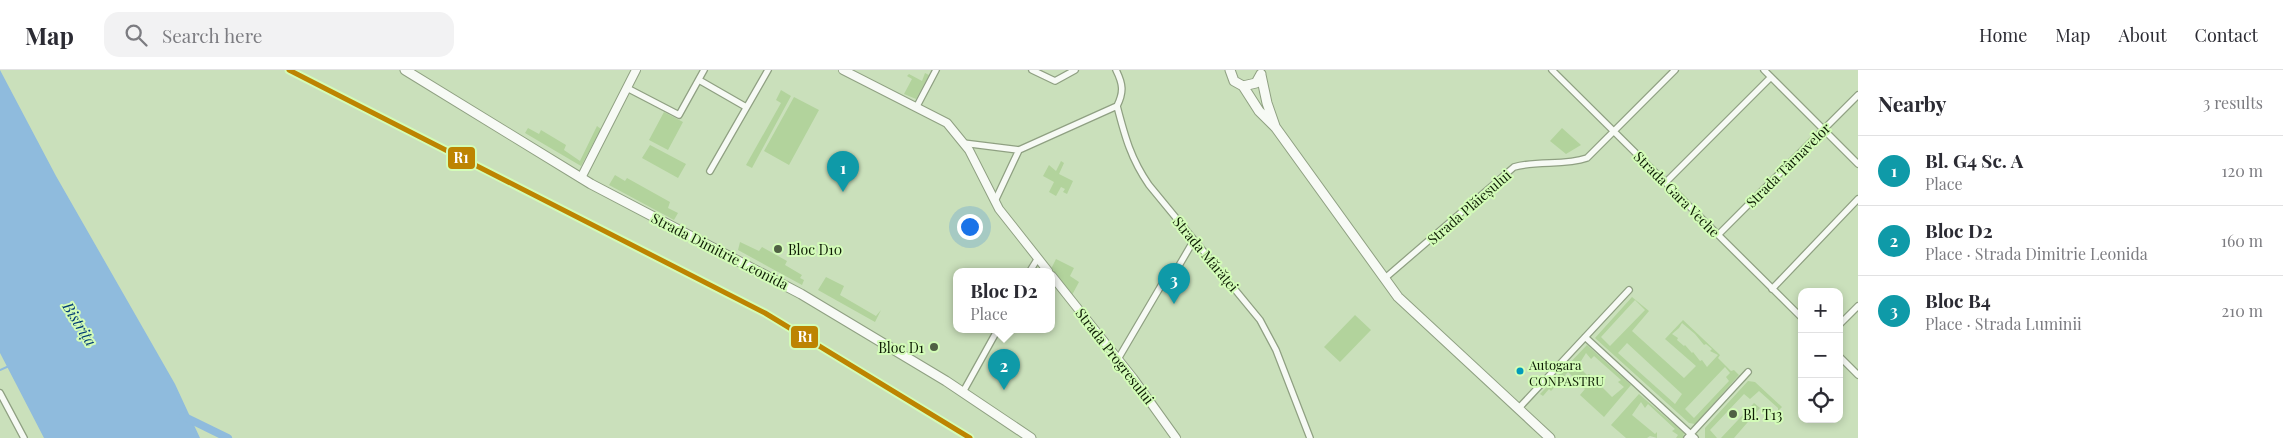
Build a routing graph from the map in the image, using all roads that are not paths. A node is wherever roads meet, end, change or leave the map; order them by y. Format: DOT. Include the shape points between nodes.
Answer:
graph roads {
  1 [pos="405,70"];
  2 [pos="636,70"];
  3 [pos="704,70"];
  4 [pos="768,70"];
  5 [pos="843,70"];
  6 [pos="936,70"];
  7 [pos="1032,70"];
  8 [pos="1075,70"];
  9 [pos="1116,70"];
  10 [pos="1230,70"];
  11 [pos="1552,70"];
  12 [pos="1764,70"];
  13 [pos="1670,71"];
  14 [pos="1261,72"];
  15 [pos="1771,77"];
  16 [pos="699,80"];
  17 [pos="1243,86"];
  18 [pos="628,88"];
  19 [pos="1858,95"];
  20 [pos="746,106"];
  21 [pos="917,106"];
  22 [pos="1117,106"];
  23 [pos="1276,128"];
  24 [pos="1824,129"];
  25 [pos="1614,131"];
  26 [pos="963,143"];
  27 [pos="1019,150"];
  28 [pos="1858,164"];
  29 [pos="710,171"];
  30 [pos="582,178"];
  31 [pos="1666,182"];
  32 [pos="1858,199"];
  33 [pos="995,201"];
  34 [pos="1718,235"];
  35 [pos="1194,240"];
  36 [pos="1038,258"];
  37 [pos="1032,268"];
  38 [pos="1046,268"];
  39 [pos="1384,279"];
  40 [pos="1055,280"];
  41 [pos="1772,289"];
  42 [pos="1629,290"];
  43 [pos="1858,306"];
  44 [pos="1798,314"];
  45 [pos="1843,321"];
  46 [pos="996,333"];
  47 [pos="1585,337"];
  48 [pos="1118,359"];
  49 [pos="1843,360"];
  50 [pos="1748,372"];
  51 [pos="1858,375"];
  52 [pos="963,392"];
  53 [pos="1,396"];
  54 [pos="1518,409"];
  55 [pos="1691,437"];
  56 [pos="24,438"];
  57 [pos="1031,438"];
  58 [pos="1176,438"];
  59 [pos="1310,438"];
  60 [pos="1550,438"];
  1 -- 30 [label="main road, Strada Dimitrie Leonida"];
  2 -- 18 [label="street"];
  3 -- 16 [label="street"];
  4 -- 20 [label="street"];
  5 -- 21 [label="street"];
  6 -- 21 [label="street"];
  7 -- 8 [label="street" via="1055,81"];
  9 -- 22 [label="street, Strada Mărăței" via="1123,92"];
  10 -- 17 [label="main road" via="1234,82"];
  11 -- 25 [label="street, Strada Gara Veche"];
  12 -- 15 [label="street"];
  13 -- 25 [label="street, Strada Plăieșului"];
  14 -- 17 [label="main road" via="1256,83"];
  14 -- 23 [label="main road"];
  15 -- 24 [label="street"];
  15 -- 31 [label="street"];
  16 -- 18 [label="street" via="679,115"];
  16 -- 20 [label="street"];
  17 -- 23 [label="main road" via="1259,111"];
  18 -- 30 [label="street"];
  19 -- 24 [label="street, Strada Târnavelor"];
  20 -- 29 [label="street"];
  21 -- 26 [label="street" via="947,123"];
  22 -- 27 [label="street"];
  22 -- 35 [label="street, Strada Mărăței" via="1135,163"];
  23 -- 39 [label="main road"];
  24 -- 28 [label="street"];
  24 -- 34 [label="street, Strada Târnavelor"];
  25 -- 31 [label="street, Strada Gara Veche"];
  25 -- 39 [label="street, Strada Plăieșului" via="1587,158 1576,162 1514,167"];
  26 -- 27 [label="street"];
  26 -- 33 [label="street"];
  27 -- 33 [label="street"];
  30 -- 52 [label="main road, Strada Dimitrie Leonida" via="785,285"];
  31 -- 34 [label="street, Strada Gara Veche"];
  32 -- 41 [label="street"];
  33 -- 36 [label="street"];
  34 -- 41 [label="street, Strada Gara Veche"];
  35 -- 48 [label="street" via="1177,269 1165,279"];
  35 -- 59 [label="street, Strada Mărăței" via="1269,335"];
  36 -- 37 [label="street"];
  36 -- 38 [label="street"];
  39 -- 54 [label="main road" via="1419,318"];
  40 -- 48 [label="street, Strada Progresului"];
  41 -- 44 [label="street, Strada Gara Veche"];
  42 -- 47 [label="street"];
  43 -- 45 [label="street"];
  46 -- 52 [label="street"];
  47 -- 54 [label="street"];
  47 -- 55 [label="street"];
  48 -- 58 [label="street, Strada Progresului"];
  49 -- 51 [label="street"];
  50 -- 55 [label="street"];
  52 -- 57 [label="main road, Strada Dimitrie Leonida"];
  53 -- 56 [label="street"];
  54 -- 60 [label="main road"];
}
